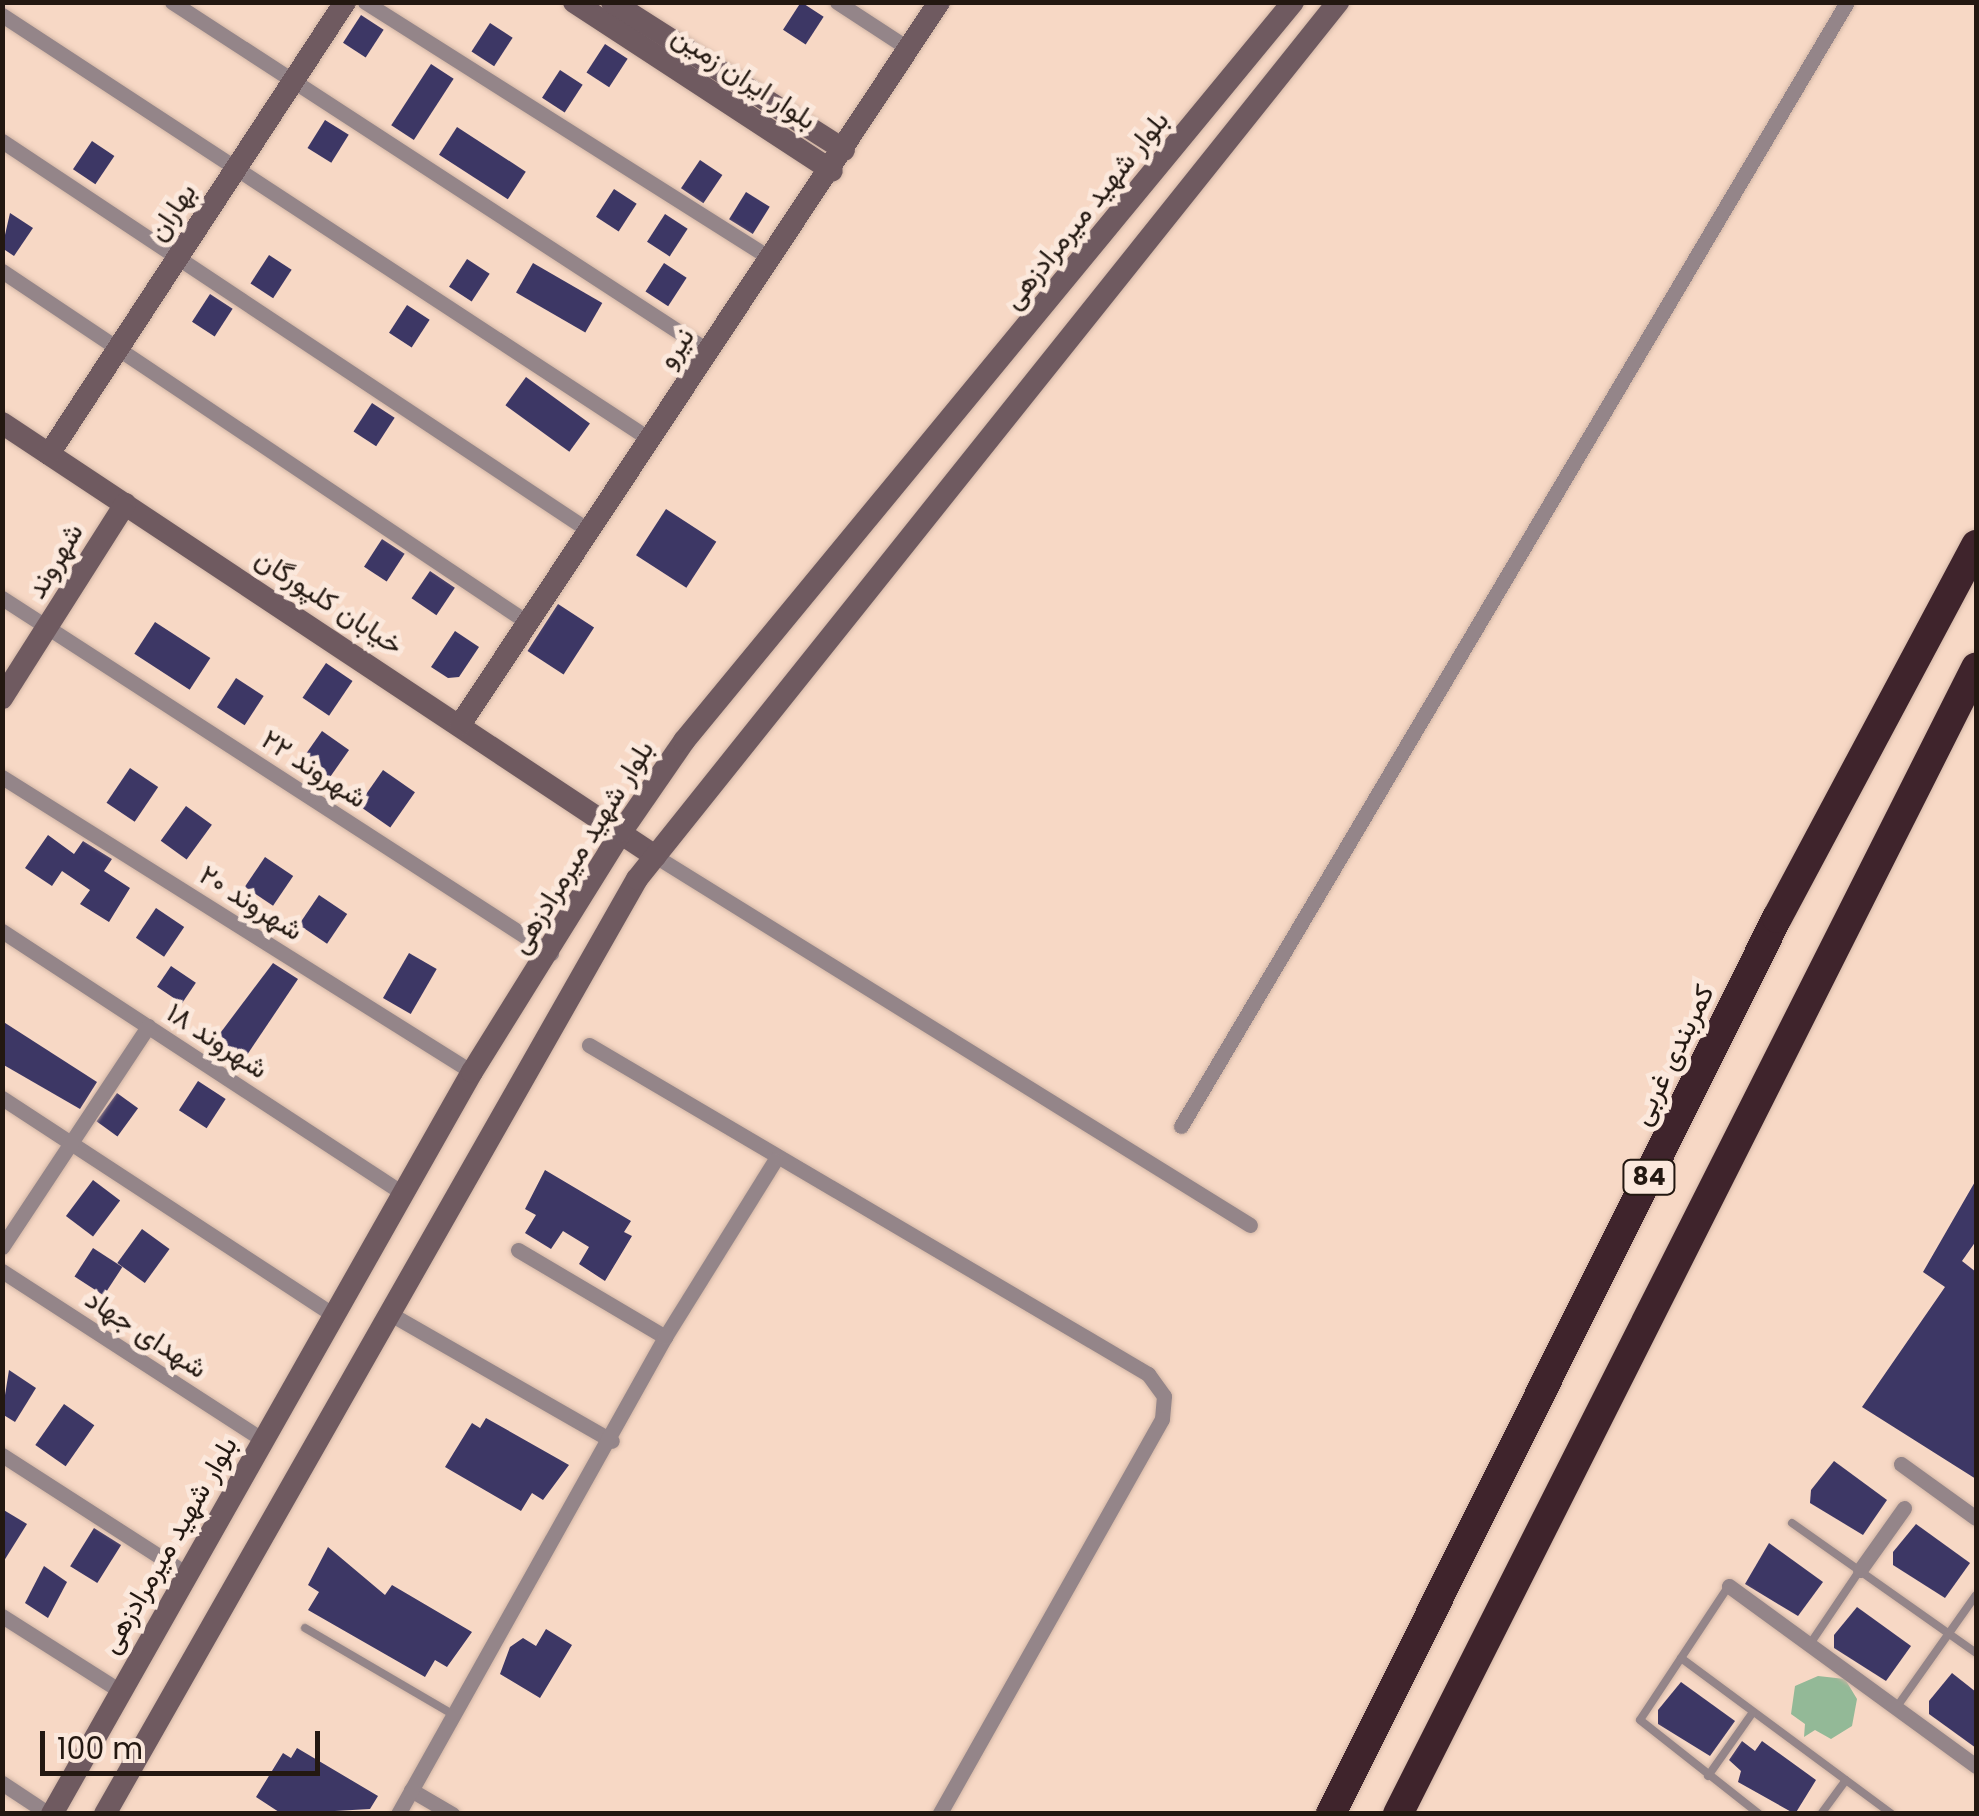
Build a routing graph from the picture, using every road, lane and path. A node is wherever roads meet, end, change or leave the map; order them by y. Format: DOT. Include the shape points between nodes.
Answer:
graph roads {
  1 [pos="172,2"];
  2 [pos="345,2"];
  3 [pos="365,2"];
  4 [pos="574,2"];
  5 [pos="612,2"];
  6 [pos="837,2"];
  7 [pos="939,2"];
  8 [pos="1293,2"];
  9 [pos="1338,2"];
  10 [pos="1847,2"];
  11 [pos="2,15"];
  12 [pos="908,49"];
  13 [pos="293,82"];
  14 [pos="2,141"];
  15 [pos="838,160"];
  16 [pos="235,171"];
  17 [pos="177,258"];
  18 [pos="771,259"];
  19 [pos="2,272"];
  20 [pos="115,348"];
  21 [pos="710,352"];
  22 [pos="2,424"];
  23 [pos="651,440"];
  24 [pos="49,454"];
  25 [pos="125,504"];
  26 [pos="588,530"];
  27 [pos="1976,545"];
  28 [pos="2,598"];
  29 [pos="526,622"];
  30 [pos="50,628"];
  31 [pos="1976,668"];
  32 [pos="2,698"];
  33 [pos="460,726"];
  34 [pos="2,776"];
  35 [pos="622,831"];
  36 [pos="655,856"];
  37 [pos="2,931"];
  38 [pos="552,952"];
  39 [pos="148,1026"];
  40 [pos="589,1045"];
  41 [pos="472,1072"];
  42 [pos="2,1098"];
  43 [pos="1181,1126"];
  44 [pos="71,1143"];
  45 [pos="775,1160"];
  46 [pos="403,1193"];
  47 [pos="1250,1225"];
  48 [pos="2,1247"];
  49 [pos="518,1250"];
  50 [pos="2,1270"];
  51 [pos="387,1312"];
  52 [pos="334,1315"];
  53 [pos="665,1337"];
  54 [pos="263,1440"];
  55 [pos="612,1441"];
  56 [pos="2,1455"];
  57 [pos="1901,1464"];
  58 [pos="1904,1508"];
  59 [pos="1976,1518"];
  60 [pos="1792,1522"];
  61 [pos="1860,1570"];
  62 [pos="187,1574"];
  63 [pos="1728,1586"];
  64 [pos="1976,1595"];
  65 [pos="2,1616"];
  66 [pos="305,1628"];
  67 [pos="1950,1634"];
  68 [pos="1810,1644"];
  69 [pos="1976,1653"];
  70 [pos="1681,1658"];
  71 [pos="120,1691"];
  72 [pos="1896,1708"];
  73 [pos="1753,1712"];
  74 [pos="456,1716"];
  75 [pos="1976,1766"];
  76 [pos="1708,1776"];
  77 [pos="1846,1780"];
  78 [pos="2,1783"];
  79 [pos="412,1790"];
  80 [pos="50,1814"];
  81 [pos="105,1814"];
  82 [pos="398,1814"];
  83 [pos="452,1814"];
  84 [pos="939,1814"];
  85 [pos="1332,1814"];
  86 [pos="1398,1814"];
  87 [pos="1759,1814"];
  88 [pos="1821,1814"];
  89 [pos="1892,1814"];
  1 -- 13 [label="street"];
  2 -- 13 [label="main road, بهاران"];
  3 -- 18 [label="street"];
  4 -- 15 [label="main road, بلوار ایران زمین"];
  5 -- 15 [label="main road, بلوار ایران زمین"];
  6 -- 12 [label="street"];
  7 -- 12 [label="main road, نیرو"];
  8 -- 35 [label="main road, بلوار شهید میرمرادزهی" via="684,741"];
  9 -- 36 [label="main road"];
  10 -- 43 [label="street"];
  11 -- 16 [label="street"];
  12 -- 15 [label="main road, نیرو"];
  13 -- 16 [label="main road, بهاران"];
  13 -- 21 [label="street"];
  14 -- 17 [label="street"];
  15 -- 18 [label="main road, نیرو"];
  16 -- 17 [label="main road, بهاران"];
  16 -- 23 [label="street"];
  17 -- 20 [label="main road, بهاران"];
  17 -- 26 [label="street"];
  18 -- 21 [label="main road, نیرو"];
  19 -- 20 [label="street"];
  20 -- 24 [label="main road, بهاران"];
  20 -- 29 [label="street"];
  21 -- 23 [label="main road, نیرو"];
  22 -- 24 [label="main road, خیابان کلپورگان"];
  23 -- 26 [label="main road, نیرو"];
  24 -- 25 [label="main road, خیابان کلپورگان"];
  25 -- 30 [label="main road, شهروند"];
  25 -- 33 [label="main road, خیابان کلپورگان"];
  26 -- 29 [label="main road, نیرو"];
  27 -- 85 [label="highway, کمربندی غربی / 84" via="1777,918"];
  28 -- 30 [label="street, شهروند ۲۲"];
  29 -- 33 [label="main road, نیرو"];
  30 -- 32 [label="main road, شهروند"];
  30 -- 38 [label="street, شهروند ۲۲"];
  31 -- 86 [label="highway, 84"];
  33 -- 35 [label="main road, خیابان کلپورگان"];
  34 -- 41 [label="street, شهروند ۲۰"];
  35 -- 36 [label="main road, خیابان کلپورگان"];
  35 -- 38 [label="main road, بلوار شهید میرمرادزهی"];
  36 -- 47 [label="street"];
  36 -- 51 [label="main road"];
  37 -- 39 [label="street, شهروند ۱۸"];
  38 -- 41 [label="main road, بلوار شهید میرمرادزهی"];
  39 -- 44 [label="street"];
  39 -- 46 [label="street, شهروند ۱۸"];
  40 -- 45 [label="street"];
  41 -- 46 [label="main road, بلوار شهید میرمرادزهی"];
  42 -- 44 [label="street"];
  44 -- 48 [label="street"];
  44 -- 52 [label="street"];
  45 -- 53 [label="street"];
  45 -- 84 [label="street" via="1148,1374 1164,1396 1162,1419"];
  46 -- 52 [label="main road, بلوار شهید میرمرادزهی"];
  49 -- 53 [label="street"];
  50 -- 54 [label="street, شهدای جهاد"];
  51 -- 55 [label="street"];
  51 -- 81 [label="main road"];
  52 -- 54 [label="main road, بلوار شهید میرمرادزهی"];
  53 -- 55 [label="street"];
  54 -- 62 [label="main road, بلوار شهید میرمرادزهی"];
  55 -- 74 [label="street"];
  56 -- 62 [label="street"];
  57 -- 59 [label="street"];
  58 -- 61 [label="street"];
  60 -- 61 [label="lane"];
  61 -- 67 [label="lane"];
  61 -- 68 [label="lane"];
  62 -- 71 [label="main road, بلوار شهید میرمرادزهی"];
  63 -- 68 [label="street"];
  63 -- 70 [label="lane"];
  64 -- 67 [label="lane"];
  65 -- 71 [label="street"];
  66 -- 74 [label="lane"];
  67 -- 69 [label="lane"];
  67 -- 72 [label="lane"];
  68 -- 72 [label="street"];
  70 -- 73 [label="lane"];
  70 -- 76 [label="lane" via="1640,1720"];
  71 -- 80 [label="main road, بلوار شهید میرمرادزهی"];
  72 -- 75 [label="street"];
  73 -- 76 [label="lane"];
  73 -- 77 [label="lane"];
  74 -- 79 [label="street"];
  76 -- 87 [label="lane"];
  77 -- 88 [label="lane"];
  77 -- 89 [label="lane"];
  78 -- 80 [label="street"];
  79 -- 82 [label="street"];
  79 -- 83 [label="street"];
}
